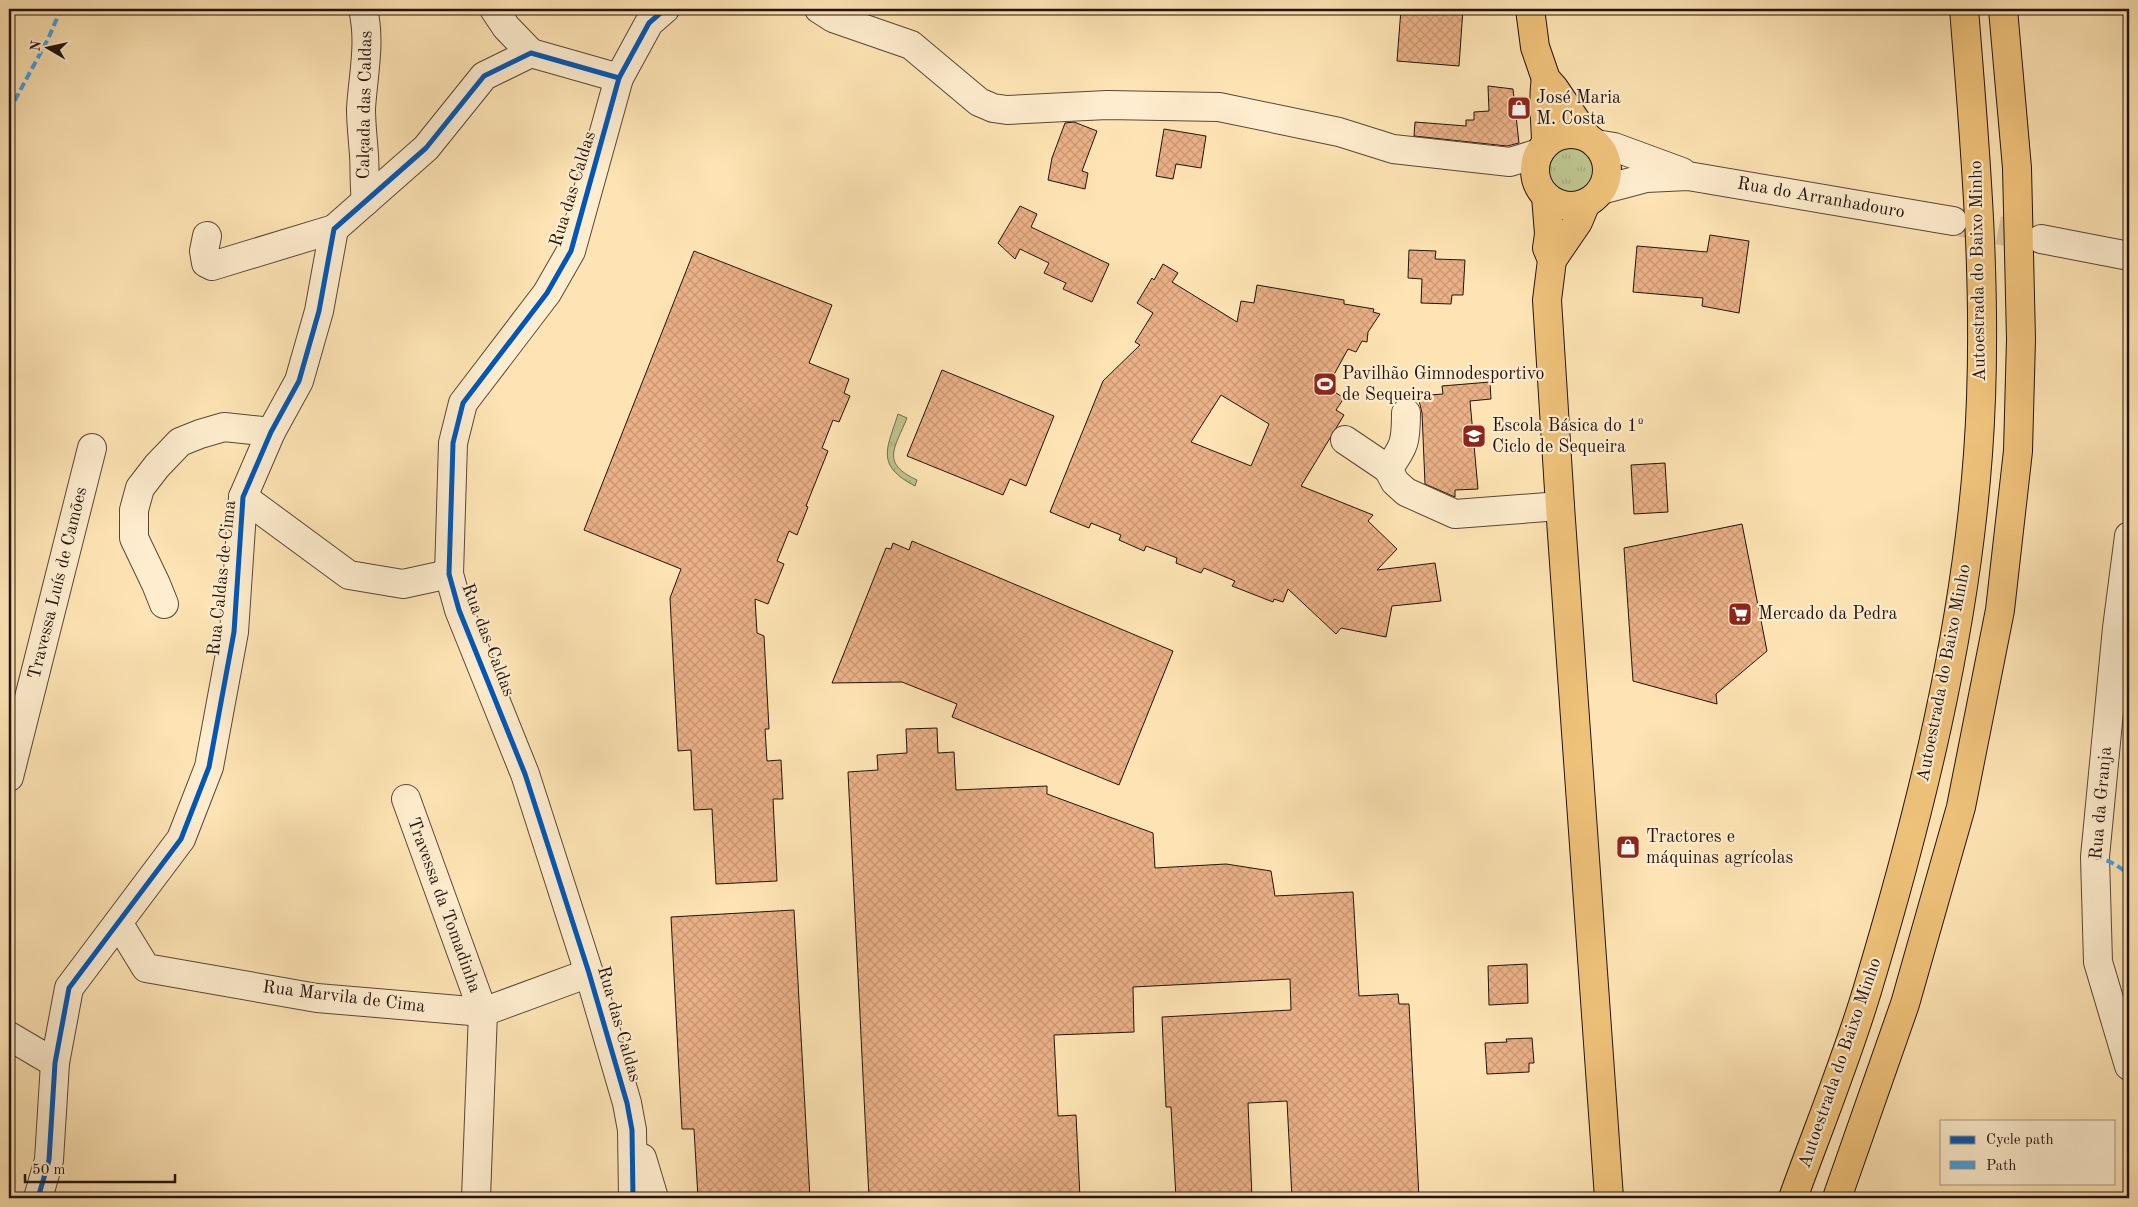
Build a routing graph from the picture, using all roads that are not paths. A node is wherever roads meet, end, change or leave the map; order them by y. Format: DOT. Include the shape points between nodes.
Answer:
graph roads {
  1 [pos="363,9"];
  2 [pos="494,9"];
  3 [pos="665,9"];
  4 [pos="819,9"];
  5 [pos="1530,9"];
  6 [pos="1964,9"];
  7 [pos="2003,9"];
  8 [pos="530,53"];
  9 [pos="620,78"];
  10 [pos="1546,79"];
  11 [pos="1591,141"];
  12 [pos="1542,167"];
  13 [pos="1688,176"];
  14 [pos="1593,196"];
  15 [pos="366,202"];
  16 [pos="1954,221"];
  17 [pos="334,229"];
  18 [pos="207,236"];
  19 [pos="2041,239"];
  20 [pos="2129,256"];
  21 [pos="1552,260"];
  22 [pos="1406,413"];
  23 [pos="271,432"];
  24 [pos="1345,440"];
  25 [pos="92,448"];
  26 [pos="1388,469"];
  27 [pos="242,497"];
  28 [pos="1560,506"];
  29 [pos="2129,536"];
  30 [pos="449,574"];
  31 [pos="164,604"];
  32 [pos="9,777"];
  33 [pos="406,799"];
  34 [pos="119,924"];
  35 [pos="589,973"];
  36 [pos="483,1012"];
  37 [pos="9,1036"];
  38 [pos="55,1063"];
  39 [pos="2129,1066"];
  40 [pos="627,1103"];
  41 [pos="38,1198"];
  42 [pos="476,1198"];
  43 [pos="633,1198"];
  44 [pos="654,1198"];
  45 [pos="1609,1198"];
  46 [pos="1793,1198"];
  47 [pos="1836,1198"];
  1 -- 15 [label="street, Calçada das Caldas" via="367,61 361,110"];
  2 -- 8 [label="street"];
  3 -- 9 [label="street, Rua das Caldas" via="649,23"];
  4 -- 12 [label="street" via="834,18 911,45 979,102 994,108 1219,107 1339,132 1393,150 1510,162 1526,159"];
  5 -- 10 [label="main road" via="1535,48"];
  6 -- 46 [label="main road, Autoestrada do Baixo Minho" via="1977,169 1982,343 1978,454 1961,604 1919,805 1866,994"];
  7 -- 47 [label="main road" via="2017,168 2021,339 2018,451 2000,610 1961,808 1905,1004"];
  8 -- 9 [label="street"];
  8 -- 15 [label="street" via="484,76 426,148"];
  9 -- 30 [label="street, Rua das Caldas" via="571,251 547,293 463,403 453,443"];
  10 -- 11 [label="main road"];
  10 -- 12 [label="main road"];
  11 -- 12 [label="main road" via="1576,134 1555,138"];
  11 -- 13 [label="street, Rua do Arranhadouro" via="1678,169"];
  11 -- 14 [label="main road" via="1606,162 1606,177"];
  12 -- 14 [label="main road" via="1562,205 1574,206"];
  12 -- 21 [label="main road" via="1549,234 1547,248"];
  13 -- 14 [label="street, Rua do Arranhadouro" via="1646,178"];
  13 -- 16 [label="street, Rua do Arranhadouro"];
  14 -- 21 [label="main road"];
  15 -- 17 [label="street"];
  17 -- 18 [label="street" via="212,266 206,263 204,251"];
  17 -- 23 [label="street, Rua Caldas de Cima" via="320,311 299,382"];
  19 -- 20 [label="street"];
  21 -- 28 [label="main road" via="1548,300"];
  22 -- 26 [label="street" via="1406,437"];
  23 -- 27 [label="street, Rua Caldas de Cima"];
  23 -- 31 [label="street" via="224,427 180,442 140,488 134,510 134,538"];
  24 -- 26 [label="street"];
  25 -- 32 [label="street, Travessa Luís de Camões"];
  26 -- 28 [label="street" via="1406,492 1455,514"];
  27 -- 30 [label="street" via="349,575 403,584"];
  27 -- 34 [label="street, Rua Caldas de Cima" via="234,632 209,767 181,839"];
  28 -- 45 [label="main road"];
  29 -- 39 [label="street, Rua da Granja" via="2116,628 2095,857 2098,962"];
  30 -- 35 [label="street, Rua das Caldas" via="459,610 525,774"];
  33 -- 36 [label="street, Travessa da Tomadinha"];
  34 -- 36 [label="street, Rua Marvila de Cima" via="146,968 317,998"];
  34 -- 38 [label="street, Rua Caldas de Cima" via="69,988"];
  35 -- 36 [label="street, Rua Marvila de Cima"];
  35 -- 40 [label="street, Rua das Caldas"];
  36 -- 42 [label="street"];
  37 -- 38 [label="street"];
  38 -- 41 [label="street, Rua Caldas de Cima" via="49,1160"];
  40 -- 43 [label="street, Rua das Caldas" via="632,1130"];
  40 -- 44 [label="street, Rua das Caldas"];
}
